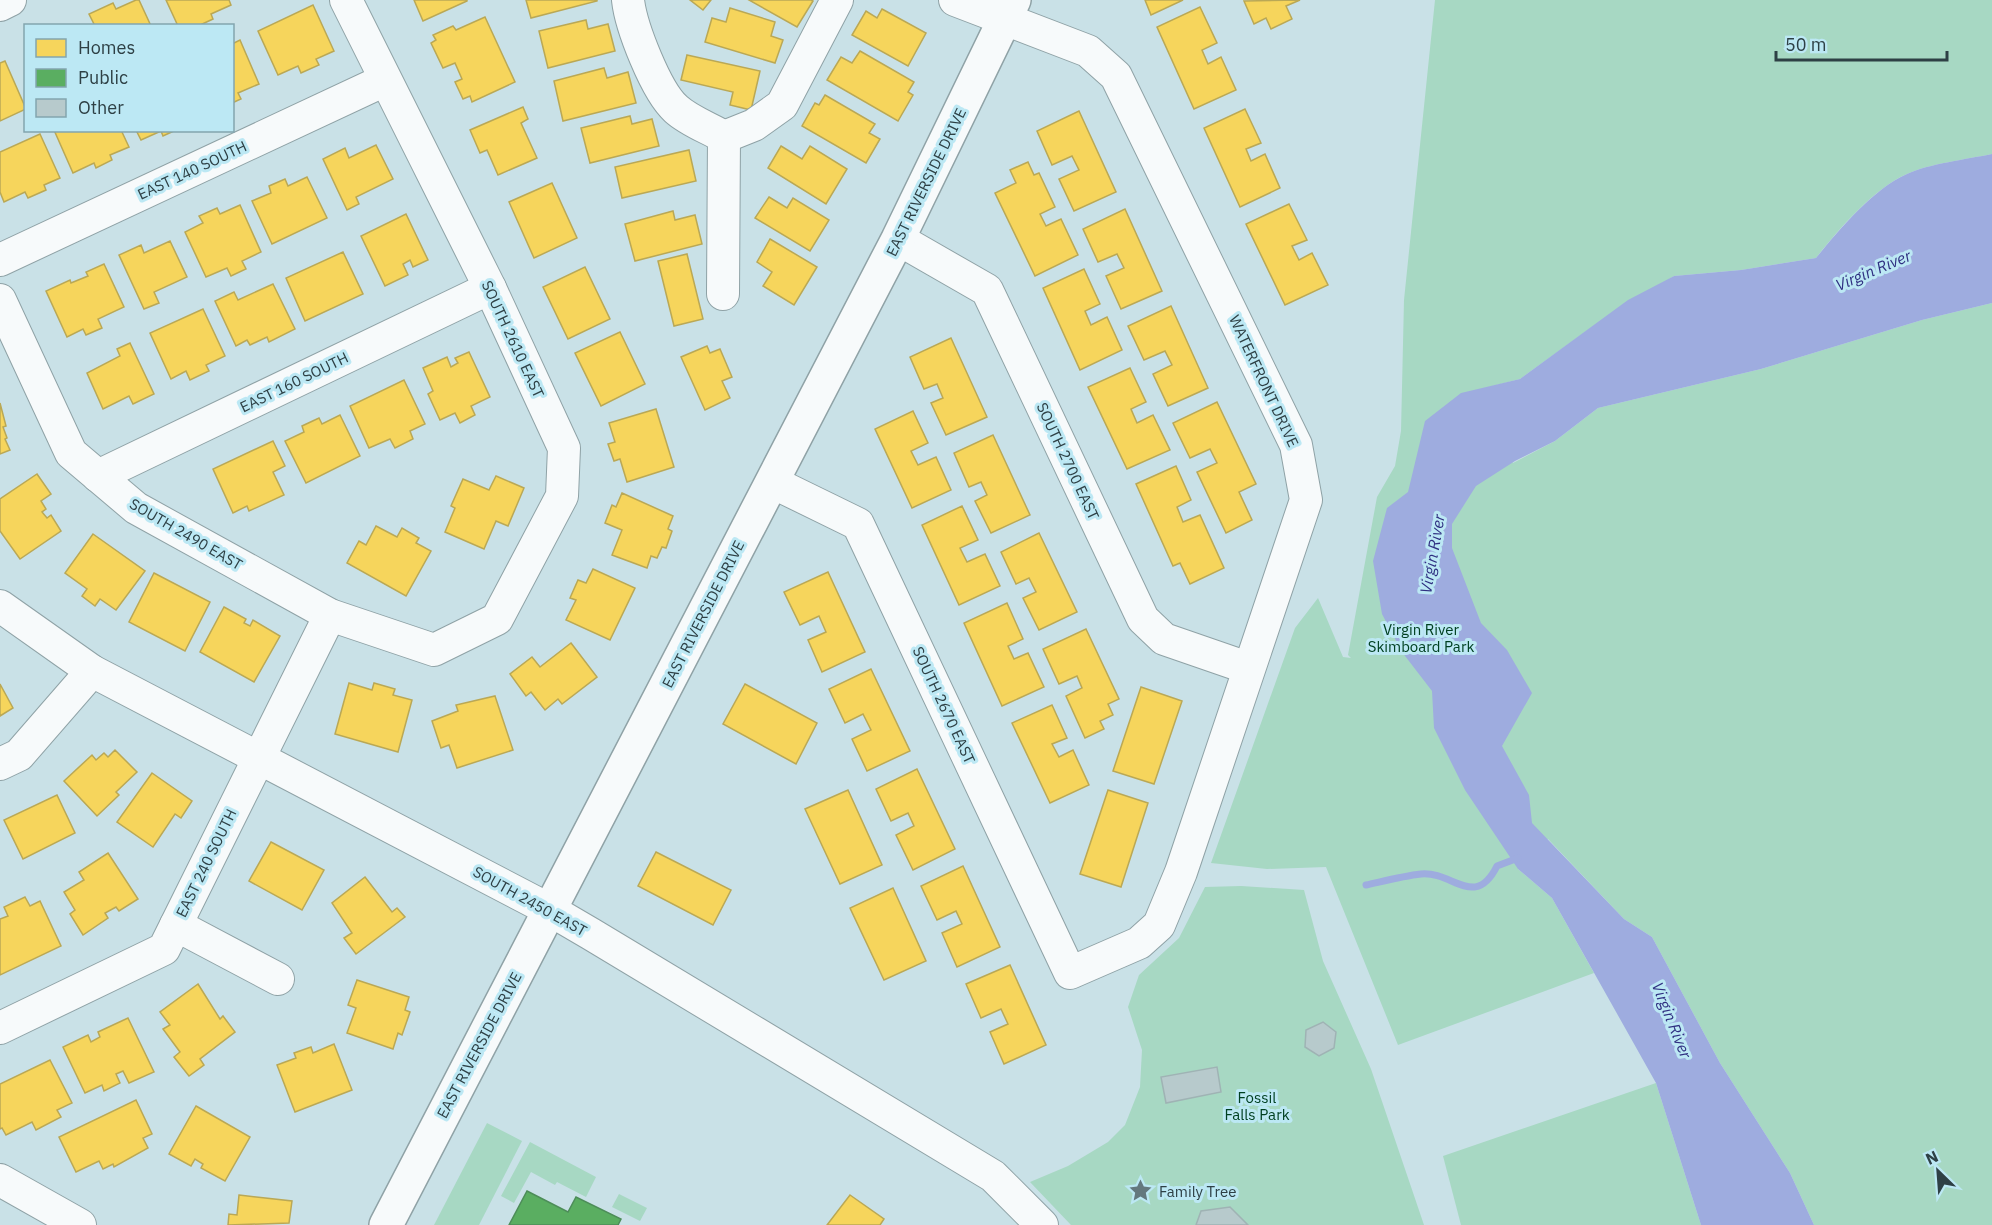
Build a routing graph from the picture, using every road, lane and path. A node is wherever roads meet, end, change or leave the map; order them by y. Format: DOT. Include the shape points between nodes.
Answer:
graph roads {
  1 [pos="10,0"];
  2 [pos="346,0"];
  3 [pos="628,0"];
  4 [pos="837,0"];
  5 [pos="955,0"];
  6 [pos="0,5"];
  7 [pos="1010,9"];
  8 [pos="385,81"];
  9 [pos="724,137"];
  10 [pos="898,239"];
  11 [pos="0,260"];
  12 [pos="490,288"];
  13 [pos="723,294"];
  14 [pos="0,300"];
  15 [pos="98,476"];
  16 [pos="772,482"];
  17 [pos="0,606"];
  18 [pos="330,615"];
  19 [pos="434,650"];
  20 [pos="1248,668"];
  21 [pos="92,671"];
  22 [pos="258,758"];
  23 [pos="0,764"];
  24 [pos="550,910"];
  25 [pos="176,925"];
  26 [pos="1070,973"];
  27 [pos="278,979"];
  28 [pos="0,1028"];
  29 [pos="0,1180"];
  30 [pos="80,1225"];
  31 [pos="386,1225"];
  32 [pos="1042,1225"];
  1 -- 6 [label="street"];
  2 -- 8 [label="street, SOUTH 2610 EAST"];
  3 -- 9 [label="street" via="646,61 676,109"];
  4 -- 9 [label="street" via="782,105 754,125"];
  5 -- 7 [label="street, WATERFRONT DRIVE"];
  7 -- 10 [label="main road, EAST RIVERSIDE DRIVE"];
  7 -- 20 [label="street, WATERFRONT DRIVE" via="1088,51 1116,76 1296,445 1306,500"];
  8 -- 11 [label="street, EAST 140 SOUTH"];
  8 -- 12 [label="street, SOUTH 2610 EAST"];
  9 -- 13 [label="street"];
  10 -- 16 [label="main road, EAST RIVERSIDE DRIVE"];
  10 -- 20 [label="street, SOUTH 2700 EAST" via="987,290 1143,619 1164,639"];
  12 -- 15 [label="street, EAST 160 SOUTH"];
  12 -- 19 [label="street, SOUTH 2610 EAST" via="564,448 562,496 497,619"];
  14 -- 15 [label="street, SOUTH 2490 EAST" via="71,453"];
  15 -- 18 [label="street, SOUTH 2490 EAST" via="136,508"];
  16 -- 24 [label="main road, EAST RIVERSIDE DRIVE"];
  16 -- 26 [label="street, SOUTH 2670 EAST" via="858,524"];
  17 -- 21 [label="street, SOUTH 2450 EAST"];
  18 -- 19 [label="street, SOUTH 2490 EAST"];
  18 -- 22 [label="street, EAST 240 SOUTH"];
  20 -- 26 [label="street, WATERFRONT DRIVE" via="1181,872 1159,925 1139,943"];
  21 -- 22 [label="street, SOUTH 2450 EAST"];
  21 -- 23 [label="street" via="19,755"];
  22 -- 24 [label="street, SOUTH 2450 EAST"];
  22 -- 25 [label="street, EAST 240 SOUTH"];
  24 -- 31 [label="main road, EAST RIVERSIDE DRIVE"];
  24 -- 32 [label="street, SOUTH 2450 EAST" via="993,1176"];
  25 -- 27 [label="street"];
  25 -- 28 [label="street, EAST 240 SOUTH" via="164,949"];
  29 -- 30 [label="street"];
}
